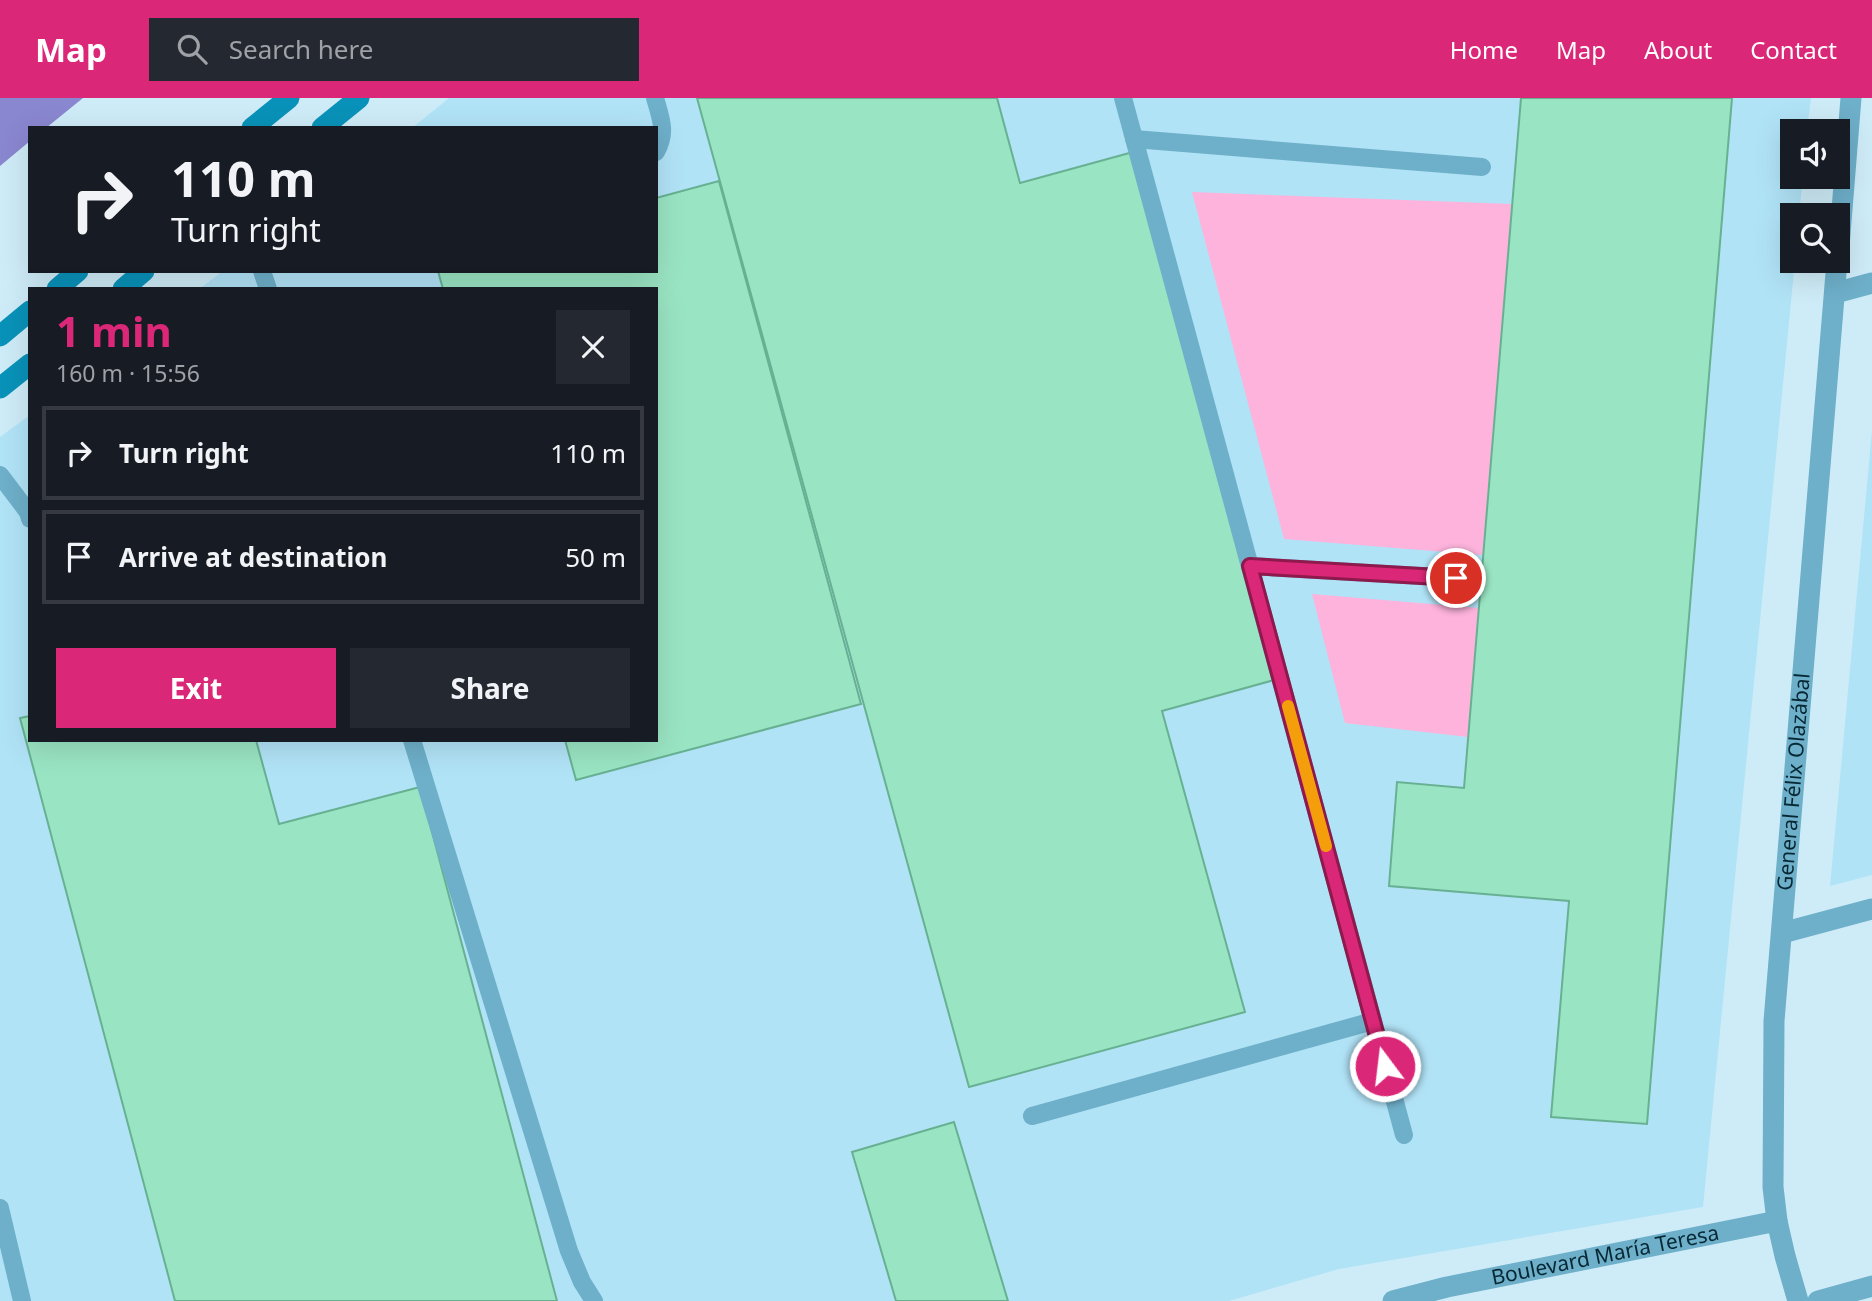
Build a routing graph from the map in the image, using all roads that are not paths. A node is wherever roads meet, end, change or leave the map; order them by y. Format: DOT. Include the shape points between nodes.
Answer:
graph roads {
  1 [pos="289,98"];
  2 [pos="359,98"];
  3 [pos="655,98"];
  4 [pos="1123,98"];
  5 [pos="1851,98"];
  6 [pos="254,126"];
  7 [pos="324,126"];
  8 [pos="1134,139"];
  9 [pos="658,148"];
  10 [pos="1482,167"];
  11 [pos="1842,203"];
  12 [pos="76,273"];
  13 [pos="142,273"];
  14 [pos="1836,273"];
  15 [pos="1872,283"];
  16 [pos="59,287"];
  17 [pos="124,287"];
  18 [pos="1835,293"];
  19 [pos="28,314"];
  20 [pos="0,336"];
  21 [pos="28,366"];
  22 [pos="0,388"];
  23 [pos="0,475"];
  24 [pos="28,512"];
  25 [pos="1250,566"];
  26 [pos="1456,578"];
  27 [pos="413,742"];
  28 [pos="1872,909"];
  29 [pos="1782,933"];
  30 [pos="1373,1021"];
  31 [pos="1032,1116"];
  32 [pos="1404,1135"];
  33 [pos="0,1208"];
  34 [pos="1777,1221"];
  35 [pos="1872,1286"];
  36 [pos="22,1301"];
  37 [pos="594,1301"];
  38 [pos="1393,1301"];
  39 [pos="1798,1301"];
  40 [pos="1818,1301"];
  1 -- 6 [label="main road"];
  2 -- 7 [label="main road"];
  3 -- 9 [label="lane" via="663,139"];
  4 -- 8 [label="lane"];
  5 -- 11 [label="street, General Félix Olazábal"];
  8 -- 10 [label="lane"];
  8 -- 25 [label="lane"];
  12 -- 16 [label="main road"];
  13 -- 17 [label="main road"];
  14 -- 18 [label="street, General Félix Olazábal"];
  15 -- 18 [label="street"];
  18 -- 29 [label="street, General Félix Olazábal"];
  19 -- 20 [label="main road"];
  21 -- 22 [label="main road"];
  23 -- 24 [label="lane"];
  25 -- 26 [label="lane"];
  25 -- 30 [label="lane"];
  27 -- 37 [label="lane" via="569,1251"];
  28 -- 29 [label="street"];
  29 -- 34 [label="street, General Félix Olazábal" via="1774,1021"];
  30 -- 31 [label="lane"];
  30 -- 32 [label="lane"];
  33 -- 36 [label="lane"];
  34 -- 38 [label="street, Boulevard María Teresa"];
  34 -- 39 [label="street, General Félix Olazábal"];
  35 -- 40 [label="street"];
}
